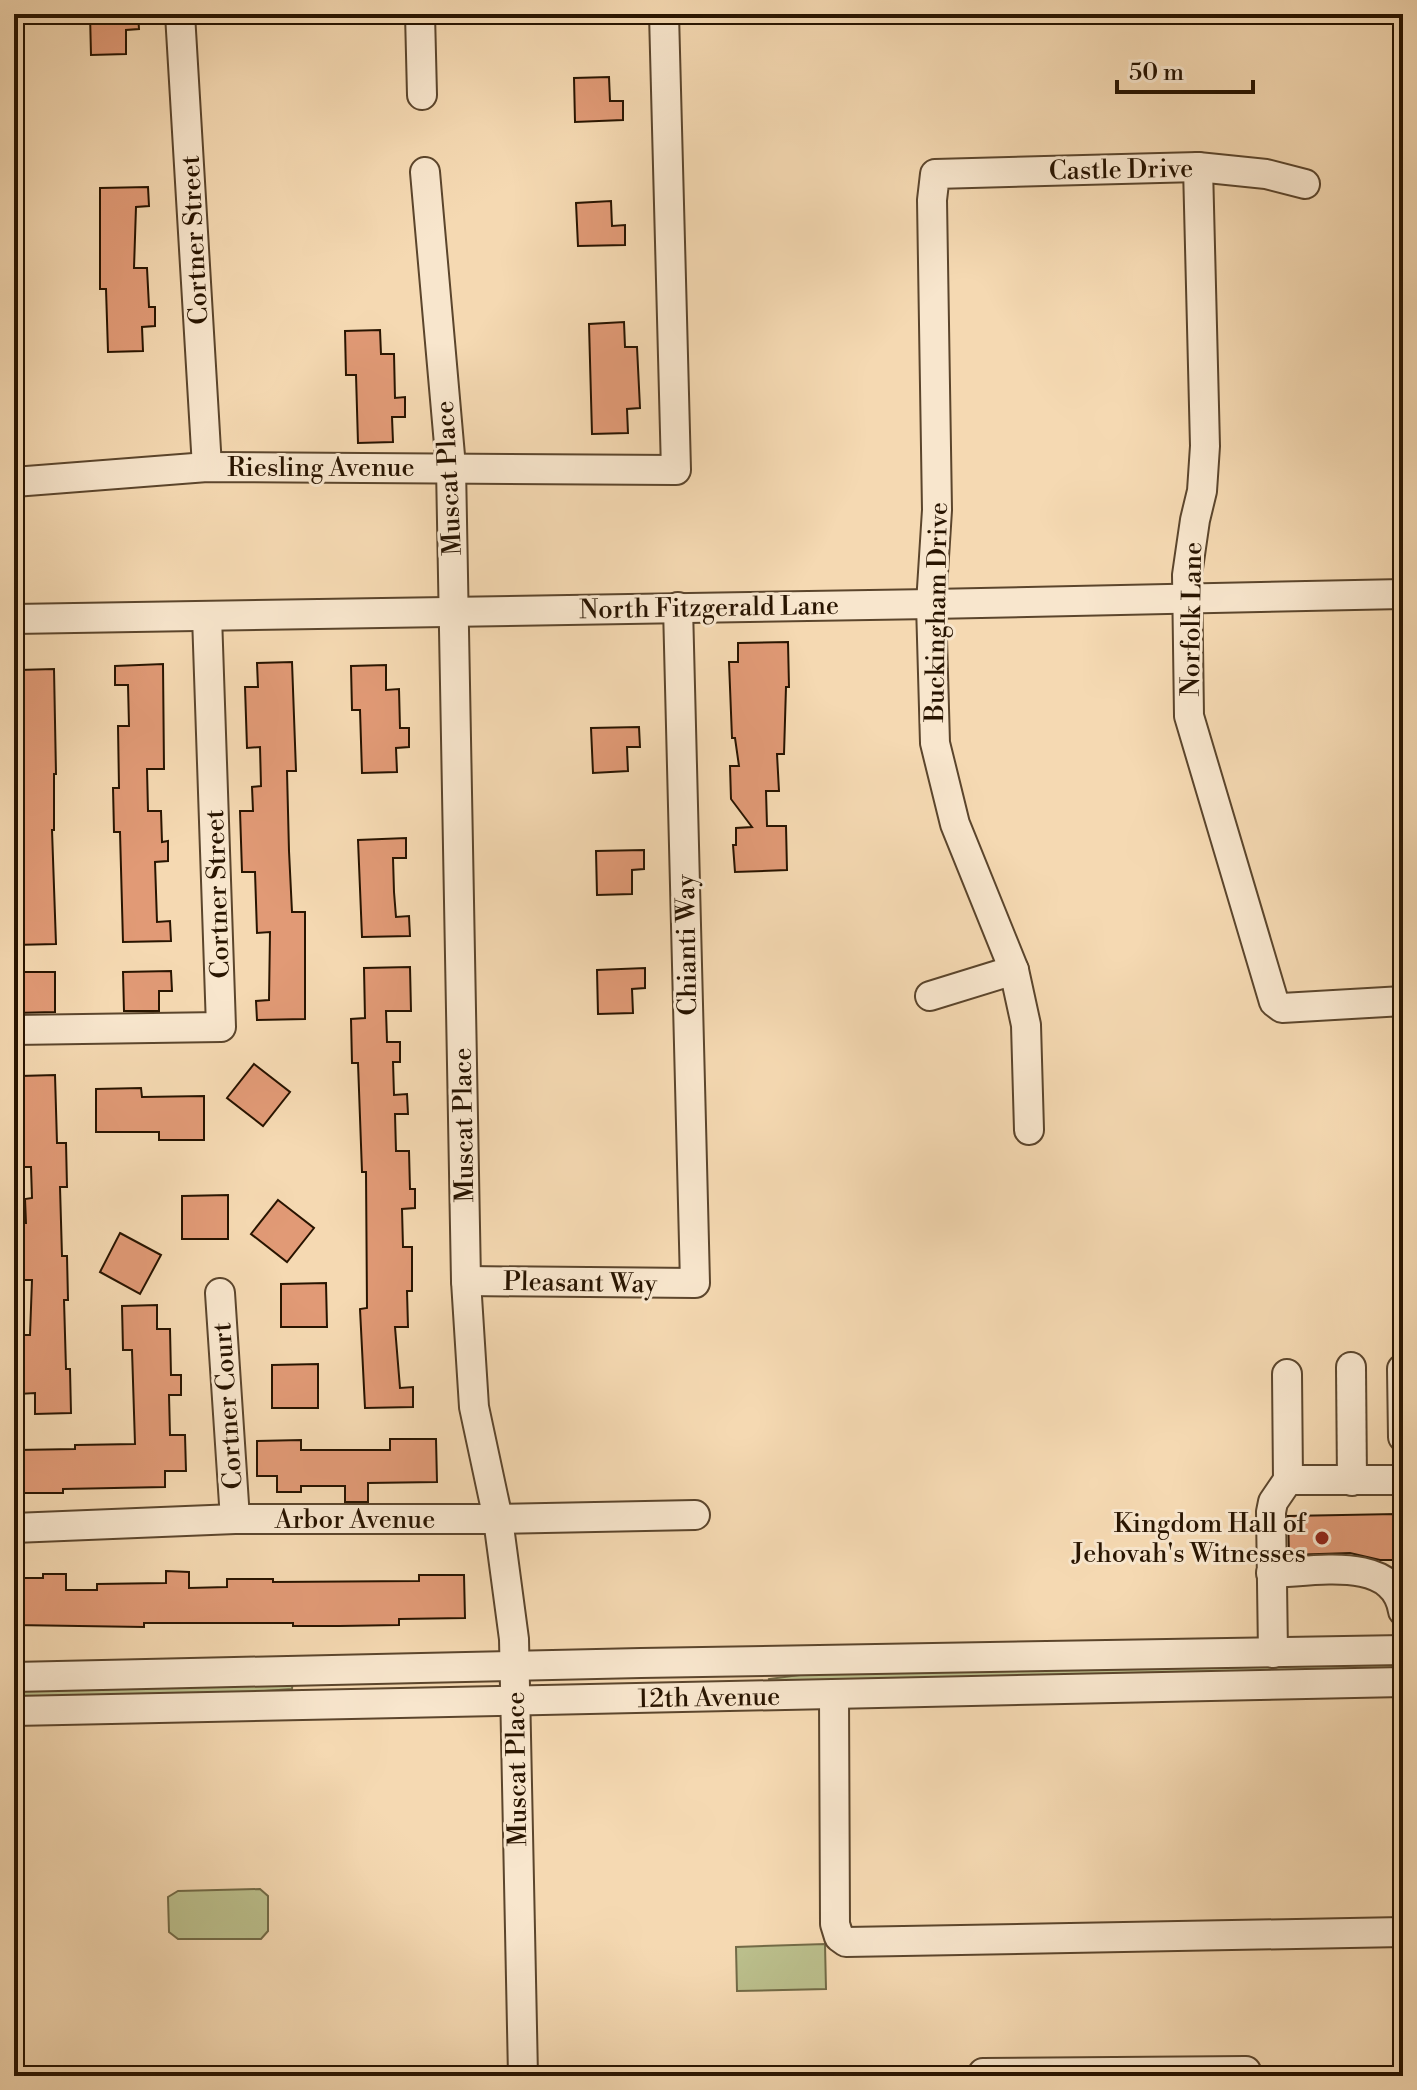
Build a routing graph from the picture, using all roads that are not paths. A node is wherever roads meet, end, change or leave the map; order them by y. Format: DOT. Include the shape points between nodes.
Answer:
graph roads {
  1 [pos="180,14"];
  2 [pos="420,14"];
  3 [pos="664,14"];
  4 [pos="422,95"];
  5 [pos="1198,167"];
  6 [pos="425,172"];
  7 [pos="935,174"];
  8 [pos="1305,184"];
  9 [pos="207,467"];
  10 [pos="451,467"];
  11 [pos="14,482"];
  12 [pos="1403,594"];
  13 [pos="1186,599"];
  14 [pos="931,604"];
  15 [pos="678,607"];
  16 [pos="453,610"];
  17 [pos="207,616"];
  18 [pos="14,619"];
  19 [pos="1014,970"];
  20 [pos="930,996"];
  21 [pos="1403,1001"];
  22 [pos="14,1030"];
  23 [pos="1029,1130"];
  24 [pos="466,1281"];
  25 [pos="695,1283"];
  26 [pos="220,1293"];
  27 [pos="1351,1367"];
  28 [pos="1402,1369"];
  29 [pos="1287,1374"];
  30 [pos="1403,1437"];
  31 [pos="1288,1480"];
  32 [pos="1403,1480"];
  33 [pos="1352,1481"];
  34 [pos="695,1515"];
  35 [pos="235,1519"];
  36 [pos="498,1519"];
  37 [pos="14,1528"];
  38 [pos="1271,1573"];
  39 [pos="1403,1611"];
  40 [pos="1403,1650"];
  41 [pos="1273,1653"];
  42 [pos="515,1666"];
  43 [pos="14,1677"];
  44 [pos="1403,1682"];
  45 [pos="834,1695"];
  46 [pos="515,1702"];
  47 [pos="14,1711"];
  48 [pos="1403,1932"];
  49 [pos="1246,2073"];
  50 [pos="983,2075"];
  51 [pos="523,2076"];
  1 -- 9 [label="street, Cortner Street"];
  2 -- 4 [label="street"];
  3 -- 10 [label="street, Riesling Avenue" via="676,470"];
  5 -- 7 [label="street, Castle Drive"];
  5 -- 8 [label="street, Castle Drive"];
  5 -- 13 [label="street, Norfolk Lane" via="1205,446"];
  6 -- 10 [label="street, Muscat Place"];
  7 -- 14 [label="street, Buckingham Drive" via="937,510"];
  9 -- 10 [label="street, Riesling Avenue"];
  9 -- 11 [label="street, Riesling Avenue"];
  10 -- 16 [label="street, Muscat Place"];
  12 -- 13 [label="street, North Fitzgerald Lane"];
  13 -- 14 [label="street, North Fitzgerald Lane"];
  13 -- 21 [label="street, Norfolk Lane" via="1189,716 1274,1002 1282,1008"];
  14 -- 15 [label="street, North Fitzgerald Lane"];
  14 -- 19 [label="street, Buckingham Drive" via="935,743 955,824"];
  15 -- 16 [label="street, North Fitzgerald Lane"];
  15 -- 25 [label="street, Chianti Way"];
  16 -- 17 [label="street, North Fitzgerald Lane"];
  16 -- 24 [label="street, Muscat Place"];
  17 -- 18 [label="street, North Fitzgerald Lane"];
  17 -- 22 [label="street, Cortner Street" via="221,1027"];
  19 -- 20 [label="street"];
  19 -- 23 [label="street, Buckingham Drive" via="1026,1025"];
  24 -- 25 [label="street, Pleasant Way"];
  24 -- 36 [label="street, Muscat Place" via="474,1407"];
  26 -- 35 [label="street, Cortner Court"];
  27 -- 33 [label="street"];
  28 -- 30 [label="street"];
  29 -- 31 [label="street"];
  31 -- 33 [label="street"];
  31 -- 38 [label="street" via="1271,1512"];
  32 -- 33 [label="street"];
  34 -- 36 [label="street, Arbor Avenue"];
  35 -- 36 [label="street, Arbor Avenue"];
  35 -- 37 [label="street, Arbor Avenue"];
  36 -- 42 [label="street, Muscat Place"];
  38 -- 39 [label="street" via="1364,1571 1395,1587"];
  38 -- 41 [label="street"];
  40 -- 41 [label="street, 12th Avenue"];
  41 -- 42 [label="street, 12th Avenue"];
  42 -- 43 [label="street, 12th Avenue"];
  42 -- 46 [label="street, Muscat Place"];
  44 -- 45 [label="street, 12th Avenue"];
  45 -- 46 [label="street, 12th Avenue"];
  45 -- 48 [label="street" via="835,1924 846,1942"];
  46 -- 47 [label="street, 12th Avenue"];
  46 -- 51 [label="street, Muscat Place"];
  49 -- 50 [label="street"];
}
